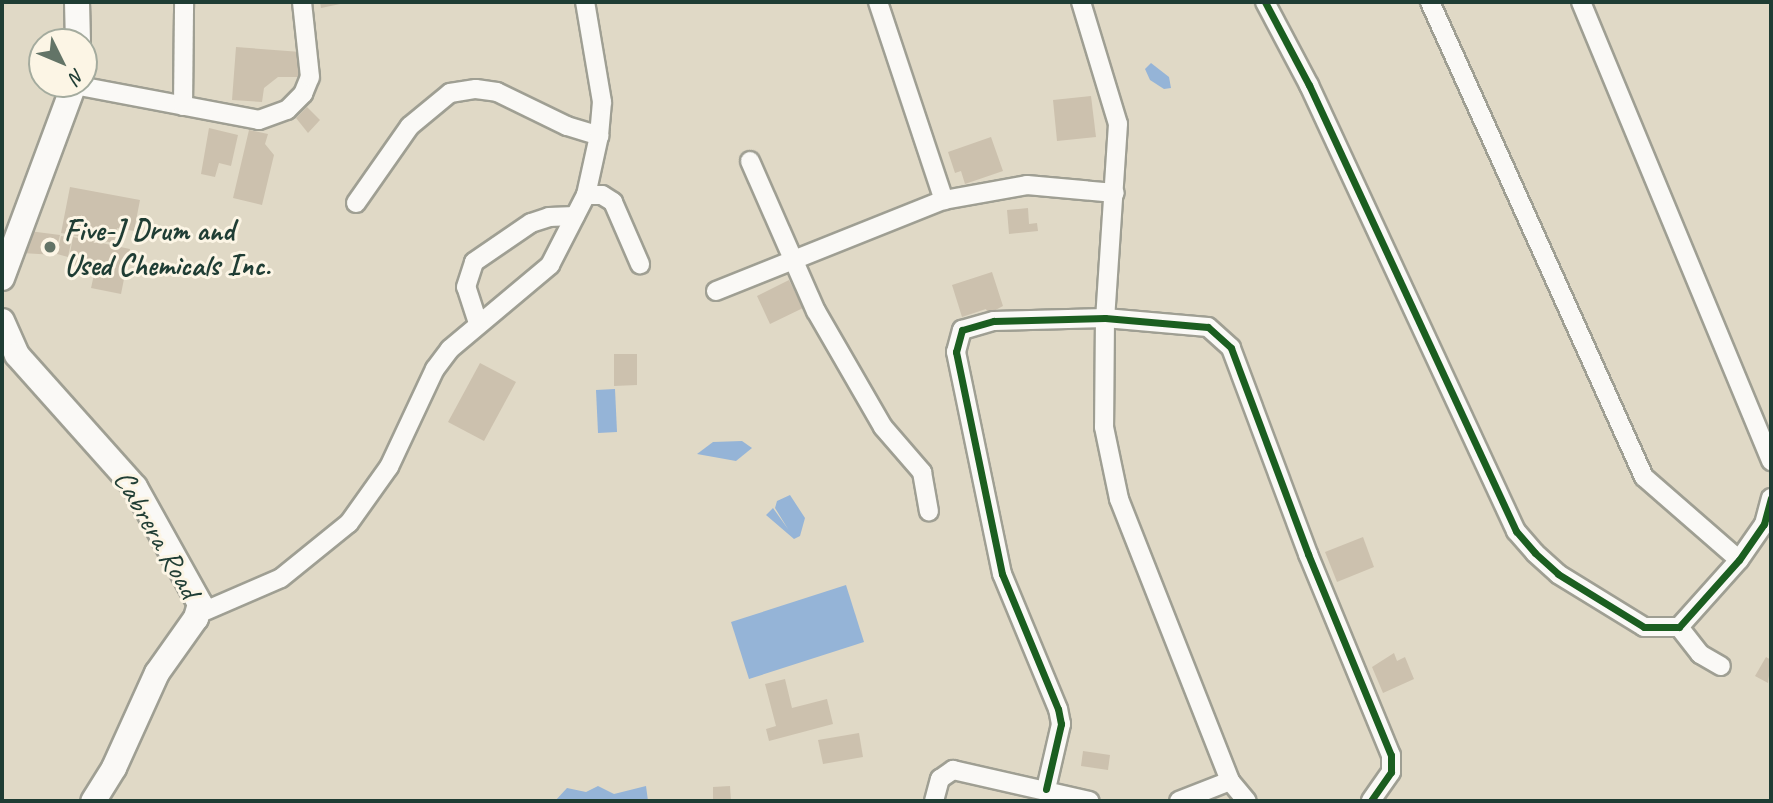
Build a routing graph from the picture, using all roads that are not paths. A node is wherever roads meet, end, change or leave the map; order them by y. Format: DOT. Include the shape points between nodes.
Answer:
graph roads {
  1 [pos="77,2"];
  2 [pos="184,2"];
  3 [pos="302,2"];
  4 [pos="585,2"];
  5 [pos="878,2"];
  6 [pos="1081,2"];
  7 [pos="1265,2"];
  8 [pos="1430,2"];
  9 [pos="1581,2"];
  10 [pos="78,28"];
  11 [pos="98,90"];
  12 [pos="69,98"];
  13 [pos="183,106"];
  14 [pos="599,136"];
  15 [pos="750,161"];
  16 [pos="1115,193"];
  17 [pos="586,195"];
  18 [pos="944,200"];
  19 [pos="356,203"];
  20 [pos="575,216"];
  21 [pos="789,259"];
  22 [pos="640,264"];
  23 [pos="2,278"];
  24 [pos="716,291"];
  25 [pos="1105,318"];
  26 [pos="2,321"];
  27 [pos="478,323"];
  28 [pos="1771,461"];
  29 [pos="1771,498"];
  30 [pos="929,511"];
  31 [pos="1739,560"];
  32 [pos="198,614"];
  33 [pos="1679,627"];
  34 [pos="1721,666"];
  35 [pos="1230,780"];
  36 [pos="1046,789"];
  37 [pos="93,801"];
  38 [pos="934,801"];
  39 [pos="1090,801"];
  40 [pos="1178,801"];
  41 [pos="1247,801"];
  42 [pos="1371,801"];
  1 -- 10 [label="main road"];
  2 -- 13 [label="street"];
  3 -- 13 [label="street" via="310,77 303,94 287,110 259,120"];
  4 -- 14 [label="street" via="601,102"];
  5 -- 18 [label="street"];
  6 -- 16 [label="street" via="1118,124"];
  7 -- 33 [label="street" via="1309,85 1516,531 1558,574 1644,627"];
  8 -- 31 [label="street" via="1644,477"];
  9 -- 28 [label="street"];
  11 -- 13 [label="street"];
  12 -- 23 [label="main road"];
  14 -- 17 [label="street"];
  14 -- 19 [label="street" via="497,92 450,93 410,126"];
  15 -- 21 [label="street"];
  16 -- 18 [label="street" via="1027,186"];
  16 -- 25 [label="street"];
  17 -- 20 [label="street"];
  17 -- 22 [label="street" via="602,195 613,202"];
  18 -- 21 [label="street"];
  20 -- 27 [label="street" via="550,265"];
  20 -- 27 [label="street" via="531,223 474,262 466,286"];
  21 -- 24 [label="street"];
  21 -- 30 [label="street" via="883,427 922,472"];
  25 -- 35 [label="street" via="1104,427 1119,499"];
  25 -- 36 [label="street" via="994,321 962,330 956,352 1002,574 1060,717"];
  25 -- 42 [label="street" via="1208,327 1231,348 1308,554 1391,755 1391,772"];
  26 -- 32 [label="main road, Cabrera Road" via="17,355 135,487 199,597"];
  27 -- 32 [label="street" via="435,369 388,467 349,523 281,578"];
  29 -- 31 [label="street" via="1764,524"];
  31 -- 33 [label="street"];
  32 -- 37 [label="main road, Cabrera Road" via="154,678 114,768"];
  33 -- 34 [label="street" via="1700,654"];
  35 -- 40 [label="street"];
  35 -- 41 [label="street"];
  36 -- 38 [label="street" via="954,770 940,779"];
  36 -- 39 [label="street"];
}
